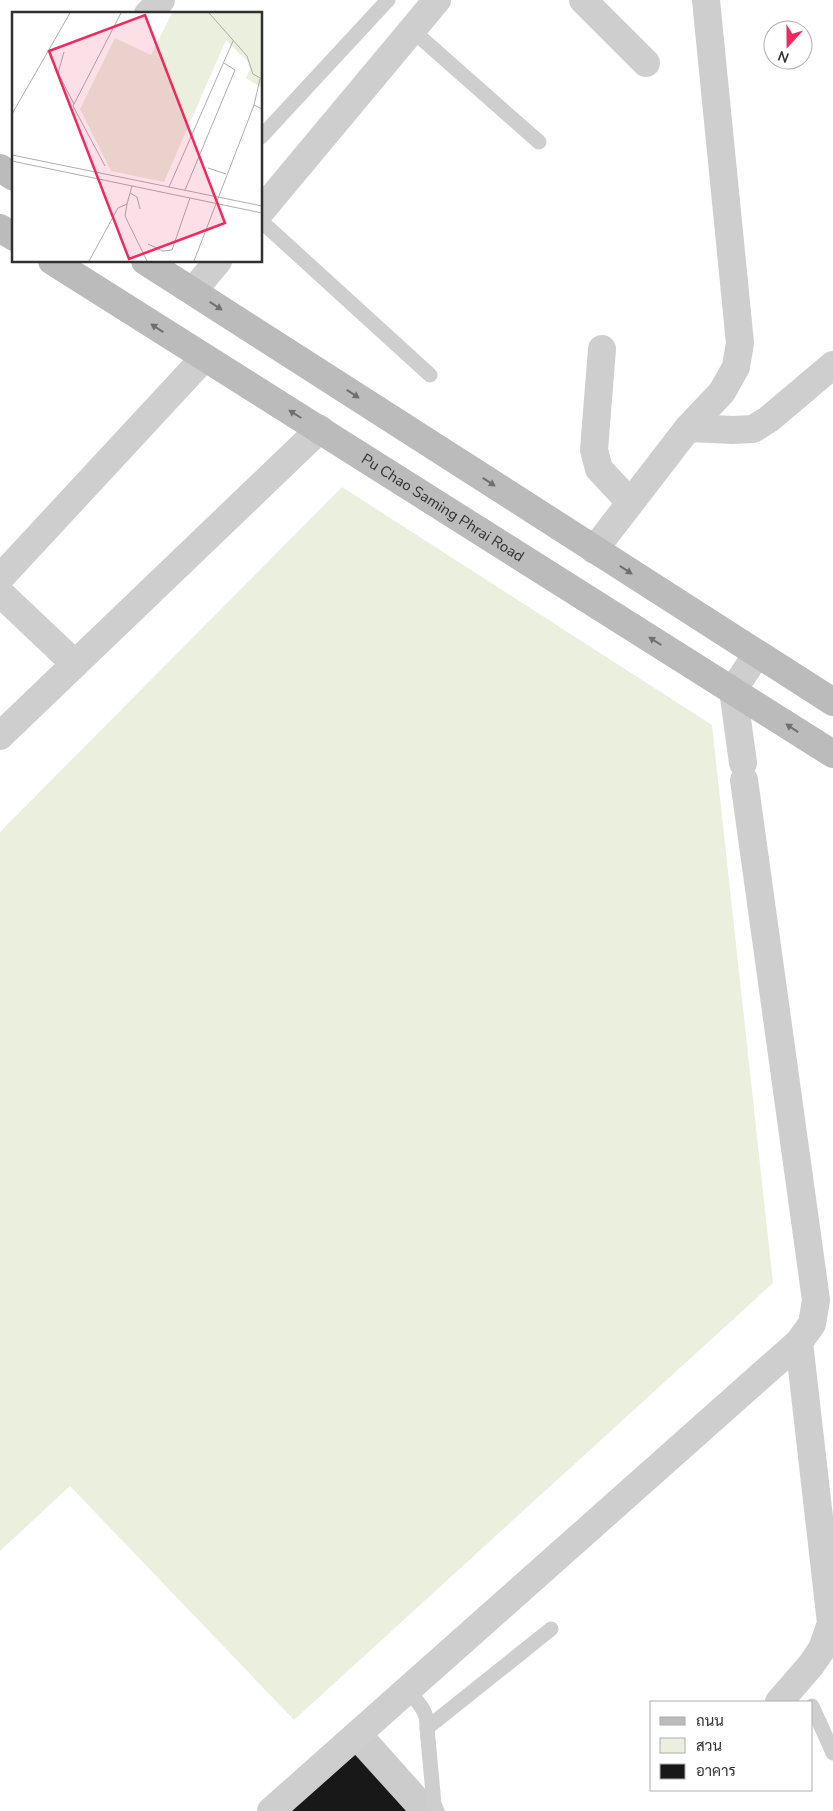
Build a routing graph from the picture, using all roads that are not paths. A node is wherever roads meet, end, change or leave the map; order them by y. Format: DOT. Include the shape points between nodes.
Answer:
graph roads {
  1 [pos="161,0"];
  2 [pos="388,0"];
  3 [pos="437,0"];
  4 [pos="583,0"];
  5 [pos="706,0"];
  6 [pos="150,12"];
  7 [pos="412,30"];
  8 [pos="646,63"];
  9 [pos="262,136"];
  10 [pos="539,142"];
  11 [pos="262,210"];
  12 [pos="262,222"];
  13 [pos="0,228"];
  14 [pos="12,236"];
  15 [pos="54,262"];
  16 [pos="146,262"];
  17 [pos="217,262"];
  18 [pos="193,291"];
  19 [pos="602,349"];
  20 [pos="204,358"];
  21 [pos="833,365"];
  22 [pos="430,375"];
  23 [pos="688,428"];
  24 [pos="320,429"];
  25 [pos="630,502"];
  26 [pos="594,550"];
  27 [pos="0,578"];
  28 [pos="0,593"];
  29 [pos="757,654"];
  30 [pos="75,664"];
  31 [pos="733,690"];
  32 [pos="833,702"];
  33 [pos="0,736"];
  34 [pos="833,754"];
  35 [pos="799,1342"];
  36 [pos="551,1629"];
  37 [pos="407,1690"];
  38 [pos="805,1690"];
  39 [pos="781,1701"];
  40 [pos="813,1708"];
  41 [pos="427,1728"];
  42 [pos="833,1753"];
  43 [pos="271,1811"];
  44 [pos="437,1811"];
  1 -- 6 [label="street"];
  2 -- 9 [label="lane"];
  3 -- 7 [label="street"];
  4 -- 8 [label="street"];
  5 -- 23 [label="street" via="740,343 736,367 722,392"];
  7 -- 10 [label="lane"];
  7 -- 11 [label="street"];
  12 -- 22 [label="lane"];
  13 -- 14 [label="main road"];
  20 -- 15 [label="main road, Pu Chao Saming Phrai Road, one-way"];
  16 -- 18 [label="main road"];
  17 -- 18 [label="street"];
  18 -- 26 [label="main road, one-way"];
  19 -- 25 [label="street" via="594,450 599,468"];
  24 -- 20 [label="main road, Pu Chao Saming Phrai Road, one-way"];
  20 -- 27 [label="street"];
  21 -- 23 [label="street" via="769,419 753,428"];
  23 -- 25 [label="street"];
  24 -- 30 [label="street"];
  31 -- 24 [label="main road, Pu Chao Saming Phrai Road, one-way"];
  25 -- 26 [label="street"];
  26 -- 29 [label="main road, one-way"];
  28 -- 30 [label="street"];
  29 -- 31 [label="street"];
  29 -- 32 [label="main road"];
  30 -- 33 [label="street"];
  34 -- 31 [label="main road, Pu Chao Saming Phrai Road, one-way"];
  31 -- 35 [label="street" via="816,1300 812,1324"];
  35 -- 37 [label="street"];
  35 -- 38 [label="street" via="831,1624"];
  36 -- 41 [label="lane"];
  37 -- 41 [label="lane" via="424,1710"];
  37 -- 43 [label="street"];
  38 -- 39 [label="street"];
  40 -- 42 [label="lane"];
  41 -- 44 [label="lane"];
}
